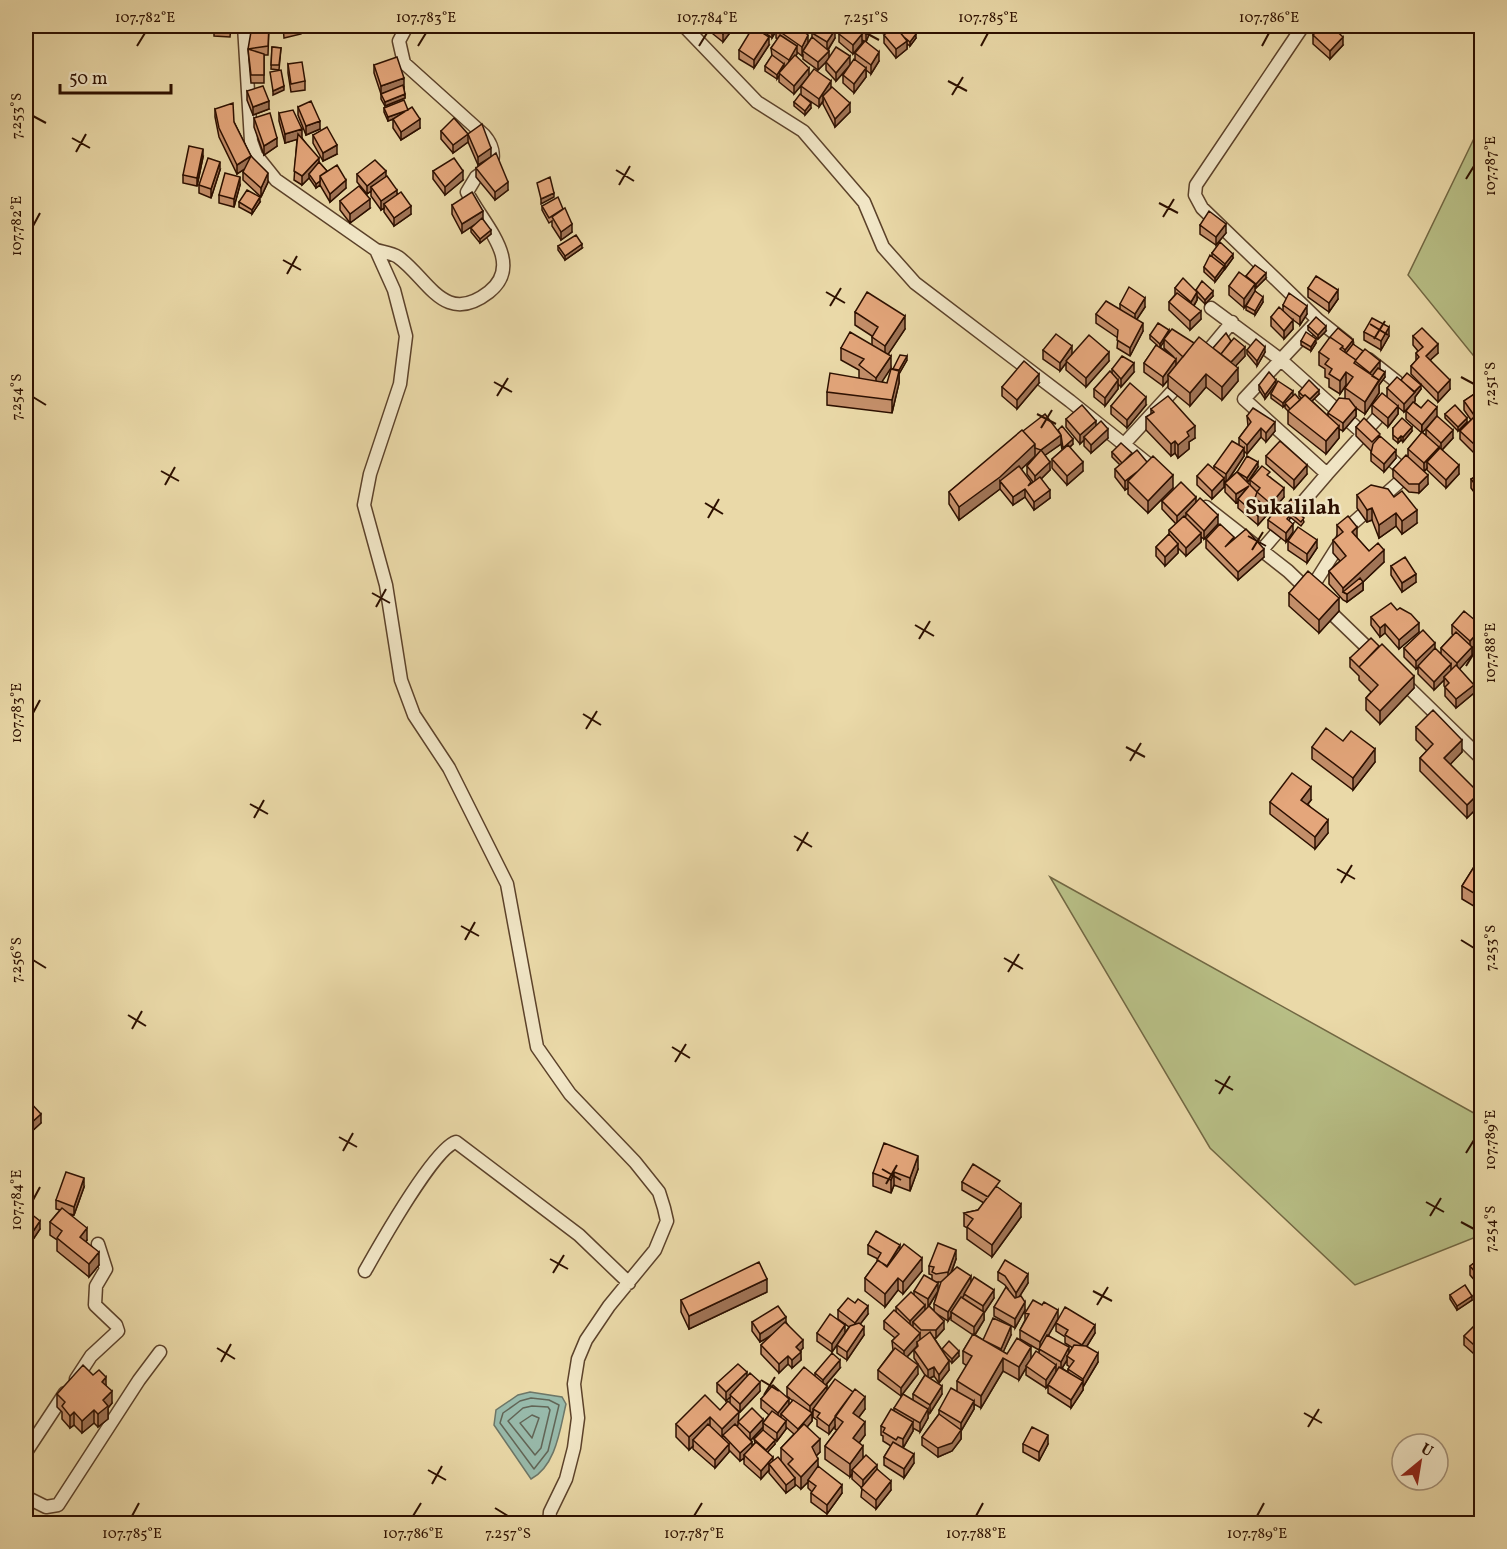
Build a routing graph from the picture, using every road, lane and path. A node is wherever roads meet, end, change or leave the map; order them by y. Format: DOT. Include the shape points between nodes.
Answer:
graph roads {
  1 [pos="244,26"];
  2 [pos="407,26"];
  3 [pos="684,26"];
  4 [pos="1303,26"];
  5 [pos="376,250"];
  6 [pos="1211,308"];
  7 [pos="1318,320"];
  8 [pos="1232,322"];
  9 [pos="1281,360"];
  10 [pos="1364,434"];
  11 [pos="1124,444"];
  12 [pos="1161,474"];
  13 [pos="1327,474"];
  14 [pos="1195,498"];
  15 [pos="1262,551"];
  16 [pos="1309,592"];
  17 [pos="1482,759"];
  18 [pos="98,1244"];
  19 [pos="365,1271"];
  20 [pos="628,1283"];
  21 [pos="160,1352"];
  22 [pos="26,1452"];
  23 [pos="26,1497"];
  24 [pos="549,1524"];
  1 -- 5 [label="street" via="250,141 256,155 276,180 297,197"];
  2 -- 5 [label="street" via="399,41 404,63 490,143 494,155 491,166 476,177 467,192 502,253 505,267 488,293 472,302 452,303 428,289 398,257"];
  3 -- 11 [label="street" via="757,102 803,131 864,202 883,248 915,282"];
  4 -- 7 [label="street" via="1199,178 1195,195 1231,238"];
  5 -- 20 [label="street" via="394,290 406,336 400,384 370,474 364,505 386,585 401,680 414,715 449,768 507,884 537,1047 570,1094 659,1192 667,1221 663,1235"];
  6 -- 8 [label="street"];
  7 -- 9 [label="street"];
  7 -- 10 [label="street" via="1400,385 1399,393"];
  8 -- 9 [label="street"];
  8 -- 11 [label="street" via="1202,367"];
  9 -- 10 [label="street"];
  9 -- 13 [label="street" via="1239,396"];
  10 -- 13 [label="street"];
  10 -- 16 [label="street" via="1406,475 1352,524"];
  11 -- 12 [label="street"];
  13 -- 15 [label="street"];
  14 -- 15 [label="street"];
  15 -- 16 [label="street"];
  16 -- 17 [label="street"];
  18 -- 22 [label="street" via="106,1269 96,1286 95,1305 118,1331 91,1356"];
  19 -- 20 [label="street" via="408,1199 456,1142 579,1235"];
  20 -- 24 [label="street" via="586,1340 578,1359 574,1448"];
  21 -- 23 [label="street" via="58,1505 46,1508"];
}
